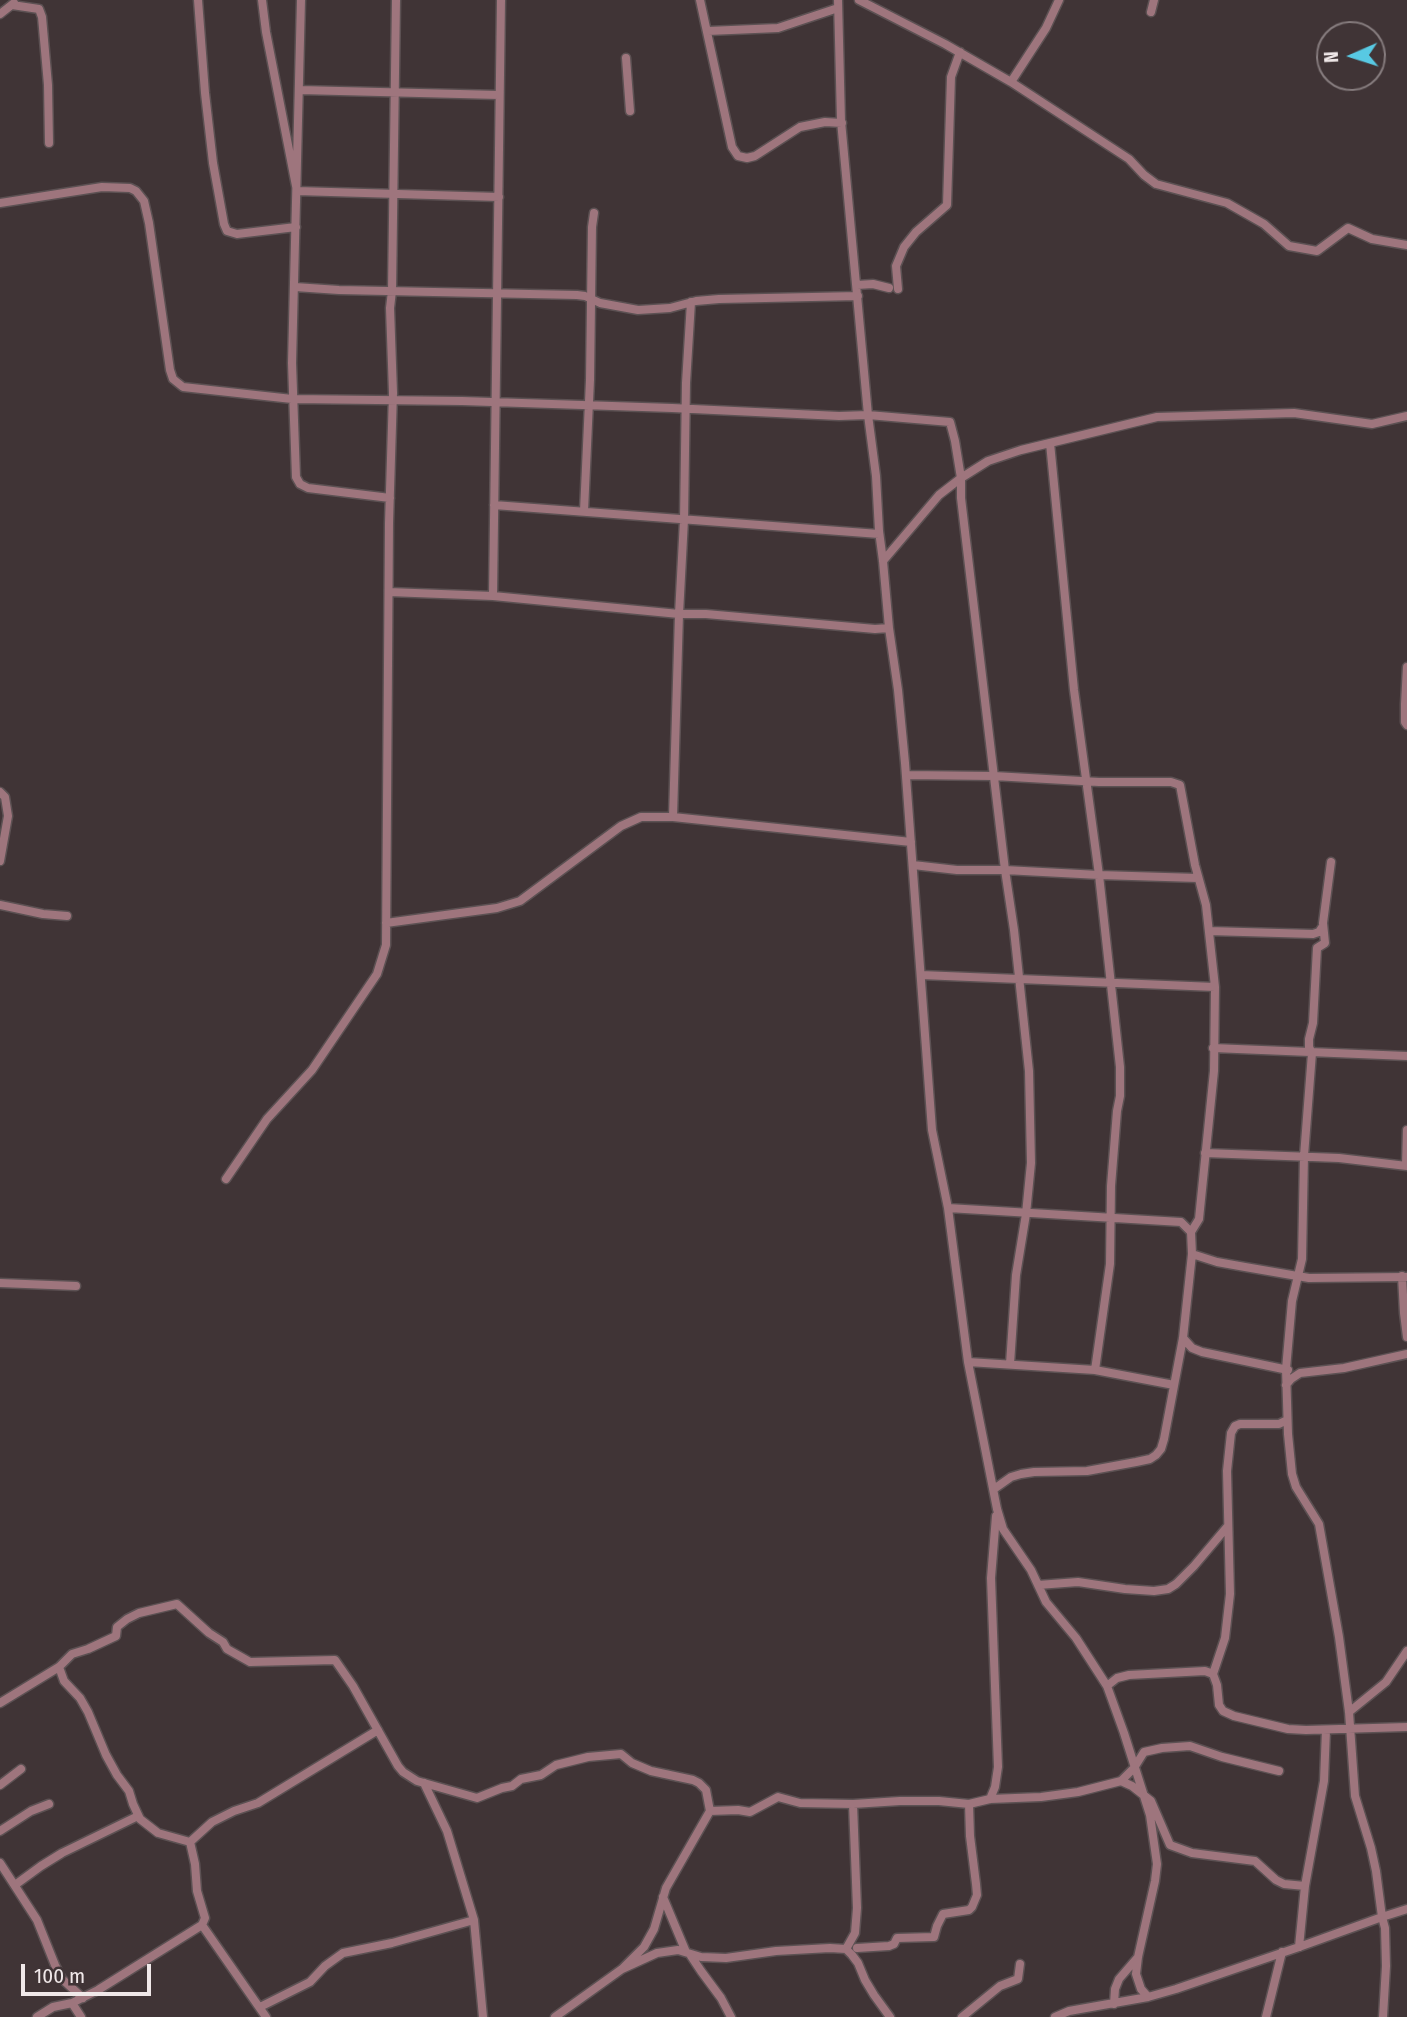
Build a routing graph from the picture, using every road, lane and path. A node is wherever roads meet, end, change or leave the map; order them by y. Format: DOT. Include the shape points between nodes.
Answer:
graph roads {
  1 [pos="198,0"];
  2 [pos="262,0"];
  3 [pos="301,0"];
  4 [pos="396,0"];
  5 [pos="501,0"];
  6 [pos="700,0"];
  7 [pos="859,0"];
  8 [pos="1059,0"];
  9 [pos="1154,0"];
  10 [pos="14,2"];
  11 [pos="838,4"];
  12 [pos="1151,12"];
  13 [pos="0,15"];
  14 [pos="708,32"];
  15 [pos="960,52"];
  16 [pos="626,58"];
  17 [pos="1011,82"];
  18 [pos="300,90"];
  19 [pos="395,93"];
  20 [pos="499,95"];
  21 [pos="630,111"];
  22 [pos="842,123"];
  23 [pos="49,143"];
  24 [pos="298,191"];
  25 [pos="393,193"];
  26 [pos="499,197"];
  27 [pos="0,203"];
  28 [pos="594,213"];
  29 [pos="296,228"];
  30 [pos="1407,245"];
  31 [pos="857,285"];
  32 [pos="295,287"];
  33 [pos="392,291"];
  34 [pos="498,293"];
  35 [pos="858,296"];
  36 [pos="591,299"];
  37 [pos="691,302"];
  38 [pos="292,399"];
  39 [pos="393,401"];
  40 [pos="496,403"];
  41 [pos="589,405"];
  42 [pos="686,409"];
  43 [pos="868,415"];
  44 [pos="1407,416"];
  45 [pos="1049,443"];
  46 [pos="961,478"];
  47 [pos="390,498"];
  48 [pos="495,505"];
  49 [pos="584,511"];
  50 [pos="684,520"];
  51 [pos="879,534"];
  52 [pos="883,561"];
  53 [pos="389,592"];
  54 [pos="493,596"];
  55 [pos="678,614"];
  56 [pos="889,628"];
  57 [pos="1407,667"];
  58 [pos="1407,725"];
  59 [pos="905,775"];
  60 [pos="994,776"];
  61 [pos="1087,782"];
  62 [pos="0,792"];
  63 [pos="673,817"];
  64 [pos="911,842"];
  65 [pos="0,861"];
  66 [pos="1331,862"];
  67 [pos="913,865"];
  68 [pos="1005,870"];
  69 [pos="1099,875"];
  70 [pos="1198,878"];
  71 [pos="0,905"];
  72 [pos="67,916"];
  73 [pos="386,923"];
  74 [pos="1323,926"];
  75 [pos="1209,932"];
  76 [pos="921,975"];
  77 [pos="1019,979"];
  78 [pos="1111,983"];
  79 [pos="1215,987"];
  80 [pos="1213,1048"];
  81 [pos="1312,1053"];
  82 [pos="1407,1056"];
  83 [pos="1407,1130"];
  84 [pos="1205,1153"];
  85 [pos="1304,1156"];
  86 [pos="1407,1166"];
  87 [pos="226,1179"];
  88 [pos="948,1208"];
  89 [pos="1026,1214"];
  90 [pos="1111,1219"];
  91 [pos="1191,1232"];
  92 [pos="1192,1254"];
  93 [pos="1298,1276"];
  94 [pos="1405,1276"];
  95 [pos="0,1283"];
  96 [pos="76,1286"];
  97 [pos="1407,1337"];
  98 [pos="1183,1338"];
  99 [pos="1407,1354"];
  100 [pos="968,1362"];
  101 [pos="1010,1364"];
  102 [pos="1286,1369"];
  103 [pos="1095,1370"];
  104 [pos="1300,1373"];
  105 [pos="1174,1385"];
  106 [pos="1286,1385"];
  107 [pos="1287,1420"];
  108 [pos="994,1489"];
  109 [pos="997,1509"];
  110 [pos="1227,1527"];
  111 [pos="1038,1585"];
  112 [pos="1407,1651"];
  113 [pos="59,1667"];
  114 [pos="1213,1674"];
  115 [pos="1107,1686"];
  116 [pos="0,1703"];
  117 [pos="1349,1712"];
  118 [pos="1407,1727"];
  119 [pos="378,1730"];
  120 [pos="1326,1730"];
  121 [pos="1350,1730"];
  122 [pos="1134,1768"];
  123 [pos="21,1769"];
  124 [pos="1279,1771"];
  125 [pos="1121,1781"];
  126 [pos="424,1783"];
  127 [pos="0,1785"];
  128 [pos="1142,1795"];
  129 [pos="990,1799"];
  130 [pos="49,1804"];
  131 [pos="853,1804"];
  132 [pos="969,1804"];
  133 [pos="710,1811"];
  134 [pos="138,1816"];
  135 [pos="0,1830"];
  136 [pos="190,1842"];
  137 [pos="0,1863"];
  138 [pos="15,1885"];
  139 [pos="1305,1886"];
  140 [pos="663,1897"];
  141 [pos="1407,1909"];
  142 [pos="1382,1917"];
  143 [pos="474,1920"];
  144 [pos="202,1925"];
  145 [pos="855,1933"];
  146 [pos="1299,1947"];
  147 [pos="856,1948"];
  148 [pos="846,1949"];
  149 [pos="1282,1952"];
  150 [pos="689,1954"];
  151 [pos="1138,1956"];
  152 [pos="858,1963"];
  153 [pos="1020,1964"];
  154 [pos="622,1969"];
  155 [pos="1147,1997"];
  156 [pos="83,1998"];
  157 [pos="72,2003"];
  158 [pos="1114,2004"];
  159 [pos="260,2007"];
  160 [pos="37,2017"];
  161 [pos="81,2017"];
  162 [pos="266,2017"];
  163 [pos="483,2017"];
  164 [pos="555,2017"];
  165 [pos="731,2017"];
  166 [pos="890,2017"];
  167 [pos="962,2017"];
  168 [pos="1055,2017"];
  169 [pos="1266,2017"];
  170 [pos="1382,2017"];
  1 -- 29 [label="street" via="213,163 227,231"];
  2 -- 24 [label="street"];
  3 -- 18 [label="street"];
  4 -- 19 [label="street"];
  5 -- 20 [label="street"];
  6 -- 14 [label="street"];
  7 -- 15 [label="street"];
  8 -- 17 [label="street"];
  9 -- 12 [label="street"];
  10 -- 13 [label="street"];
  10 -- 23 [label="street" via="39,9 42,18"];
  11 -- 14 [label="street" via="778,28"];
  11 -- 22 [label="street"];
  14 -- 22 [label="street" via="732,147 738,156 755,156 800,127"];
  15 -- 17 [label="street"];
  15 -- 31 [label="street" via="951,77 947,205 904,247 893,288"];
  16 -- 21 [label="street"];
  17 -- 30 [label="street" via="1129,159 1156,184 1227,204 1289,246 1317,251 1348,228 1372,239"];
  18 -- 19 [label="street"];
  18 -- 24 [label="street"];
  19 -- 20 [label="street"];
  19 -- 25 [label="street"];
  20 -- 26 [label="street"];
  22 -- 31 [label="street"];
  24 -- 25 [label="street"];
  24 -- 29 [label="street"];
  25 -- 26 [label="street"];
  25 -- 33 [label="street"];
  26 -- 34 [label="street"];
  27 -- 38 [label="street" via="102,187 134,189 147,209 173,379 191,388"];
  28 -- 36 [label="street"];
  29 -- 32 [label="street"];
  31 -- 35 [label="street"];
  32 -- 33 [label="street"];
  32 -- 38 [label="street"];
  33 -- 34 [label="street"];
  33 -- 39 [label="street"];
  34 -- 36 [label="street"];
  34 -- 40 [label="street"];
  35 -- 37 [label="street"];
  35 -- 43 [label="street"];
  36 -- 37 [label="street" via="638,310"];
  36 -- 41 [label="street"];
  37 -- 42 [label="street"];
  38 -- 39 [label="street"];
  38 -- 47 [label="street" via="300,484"];
  39 -- 40 [label="street"];
  39 -- 47 [label="street"];
  40 -- 41 [label="street"];
  40 -- 48 [label="street"];
  41 -- 42 [label="street"];
  41 -- 49 [label="street"];
  42 -- 43 [label="street"];
  42 -- 50 [label="street"];
  43 -- 46 [label="street" via="950,422"];
  43 -- 51 [label="street"];
  44 -- 45 [label="street" via="1372,424 1294,413 1157,417"];
  45 -- 46 [label="street" via="988,461"];
  45 -- 61 [label="street"];
  46 -- 52 [label="street" via="939,495"];
  46 -- 60 [label="street"];
  47 -- 53 [label="street"];
  48 -- 49 [label="street"];
  48 -- 54 [label="street"];
  49 -- 50 [label="street"];
  50 -- 51 [label="street"];
  50 -- 55 [label="street"];
  51 -- 52 [label="street"];
  52 -- 56 [label="street"];
  53 -- 54 [label="street"];
  53 -- 73 [label="street"];
  54 -- 55 [label="street"];
  55 -- 56 [label="street"];
  55 -- 63 [label="street"];
  56 -- 59 [label="street"];
  57 -- 58 [label="street"];
  59 -- 60 [label="street"];
  59 -- 64 [label="street"];
  60 -- 61 [label="street"];
  60 -- 68 [label="street"];
  61 -- 69 [label="street"];
  61 -- 70 [label="street" via="1179,784"];
  62 -- 65 [label="street" via="8,816"];
  63 -- 64 [label="street"];
  63 -- 73 [label="street" via="633,820 511,904"];
  64 -- 67 [label="street"];
  66 -- 74 [label="street"];
  67 -- 68 [label="street"];
  67 -- 76 [label="street"];
  68 -- 69 [label="street"];
  68 -- 77 [label="street"];
  69 -- 70 [label="street"];
  69 -- 78 [label="street"];
  70 -- 75 [label="street"];
  71 -- 72 [label="street"];
  73 -- 87 [label="street" via="386,945 377,974 312,1070 267,1119"];
  74 -- 75 [label="street" via="1313,934"];
  74 -- 81 [label="street" via="1325,943 1317,952 1309,1043"];
  75 -- 79 [label="street"];
  76 -- 77 [label="street"];
  76 -- 88 [label="street" via="932,1130"];
  77 -- 78 [label="street"];
  77 -- 89 [label="street" via="1029,1071 1031,1163"];
  78 -- 79 [label="street"];
  78 -- 90 [label="street" via="1120,1096"];
  79 -- 80 [label="street"];
  80 -- 81 [label="street"];
  80 -- 84 [label="street"];
  81 -- 82 [label="street"];
  81 -- 85 [label="street"];
  83 -- 86 [label="street"];
  84 -- 85 [label="street"];
  84 -- 91 [label="street" via="1199,1219"];
  85 -- 86 [label="street"];
  85 -- 93 [label="street" via="1303,1247"];
  88 -- 89 [label="street"];
  88 -- 100 [label="street"];
  89 -- 90 [label="street"];
  89 -- 101 [label="street"];
  90 -- 91 [label="street" via="1181,1222"];
  90 -- 103 [label="street" via="1110,1264"];
  91 -- 92 [label="street"];
  92 -- 93 [label="street"];
  92 -- 98 [label="street"];
  93 -- 94 [label="street"];
  93 -- 102 [label="street"];
  94 -- 97 [label="street"];
  95 -- 96 [label="street"];
  98 -- 102 [label="street" via="1202,1352"];
  98 -- 105 [label="street"];
  99 -- 104 [label="street"];
  100 -- 101 [label="street"];
  100 -- 108 [label="street"];
  101 -- 103 [label="street"];
  102 -- 104 [label="street"];
  102 -- 106 [label="street"];
  103 -- 105 [label="street"];
  104 -- 106 [label="street"];
  105 -- 108 [label="street" via="1156,1455 1087,1471 1021,1474"];
  106 -- 107 [label="street"];
  107 -- 110 [label="street" via="1240,1424 1231,1433"];
  107 -- 117 [label="street" via="1292,1474 1319,1524"];
  108 -- 109 [label="street"];
  109 -- 111 [label="street" via="1003,1529"];
  109 -- 129 [label="street" via="991,1628 998,1767"];
  110 -- 111 [label="street" via="1167,1589 1078,1582"];
  110 -- 114 [label="street" via="1230,1594 1225,1639"];
  111 -- 115 [label="street"];
  112 -- 117 [label="street" via="1386,1682"];
  113 -- 116 [label="street"];
  113 -- 119 [label="street" via="72,1654 116,1636 117,1627 127,1619 177,1604 250,1662 335,1660"];
  113 -- 134 [label="street" via="88,1712"];
  114 -- 115 [label="street" via="1129,1675"];
  114 -- 120 [label="street" via="1223,1711 1288,1729"];
  115 -- 122 [label="street"];
  117 -- 121 [label="street"];
  118 -- 121 [label="street"];
  119 -- 126 [label="street" via="403,1772"];
  119 -- 136 [label="street" via="258,1803 212,1822"];
  120 -- 121 [label="street"];
  120 -- 139 [label="street" via="1321,1801"];
  121 -- 142 [label="street" via="1356,1796 1376,1871"];
  122 -- 124 [label="street" via="1144,1752 1190,1746"];
  122 -- 125 [label="street"];
  122 -- 128 [label="street"];
  123 -- 127 [label="street"];
  125 -- 128 [label="street"];
  125 -- 129 [label="street" via="1078,1792"];
  126 -- 133 [label="street" via="477,1798 556,1765 621,1754 651,1771 699,1783 706,1790"];
  126 -- 143 [label="street" via="447,1831"];
  128 -- 139 [label="street" via="1156,1809 1170,1845 1192,1853 1255,1861 1276,1880"];
  128 -- 151 [label="street" via="1150,1815 1157,1864"];
  129 -- 132 [label="street"];
  130 -- 135 [label="street"];
  131 -- 132 [label="street"];
  131 -- 133 [label="street" via="800,1803 778,1797 750,1812"];
  131 -- 145 [label="street"];
  132 -- 147 [label="street" via="977,1895 972,1907 943,1914 934,1937 897,1938 889,1946"];
  133 -- 140 [label="street"];
  134 -- 136 [label="street" via="158,1833"];
  134 -- 138 [label="street" via="62,1853"];
  136 -- 144 [label="street" via="204,1908"];
  137 -- 138 [label="street"];
  138 -- 156 [label="street" via="37,1920 62,1979"];
  139 -- 146 [label="street"];
  140 -- 150 [label="street"];
  140 -- 154 [label="street" via="654,1930"];
  141 -- 142 [label="street"];
  142 -- 146 [label="street"];
  142 -- 170 [label="street" via="1386,1966"];
  143 -- 159 [label="street" via="343,1953 310,1982"];
  143 -- 163 [label="street"];
  144 -- 156 [label="street"];
  144 -- 159 [label="street"];
  145 -- 147 [label="street"];
  145 -- 148 [label="street"];
  146 -- 149 [label="street"];
  147 -- 152 [label="street"];
  148 -- 150 [label="street" via="726,1958"];
  148 -- 152 [label="street"];
  149 -- 155 [label="street"];
  149 -- 169 [label="street"];
  150 -- 154 [label="street" via="657,1952"];
  150 -- 165 [label="street"];
  151 -- 155 [label="street" via="1138,1982"];
  151 -- 158 [label="street" via="1119,1979"];
  152 -- 166 [label="street"];
  153 -- 167 [label="street" via="1018,1979 1000,1986"];
  154 -- 164 [label="street"];
  155 -- 158 [label="street"];
  156 -- 157 [label="street"];
  157 -- 160 [label="street"];
  157 -- 161 [label="street"];
  158 -- 168 [label="street"];
  159 -- 162 [label="street"];
}
